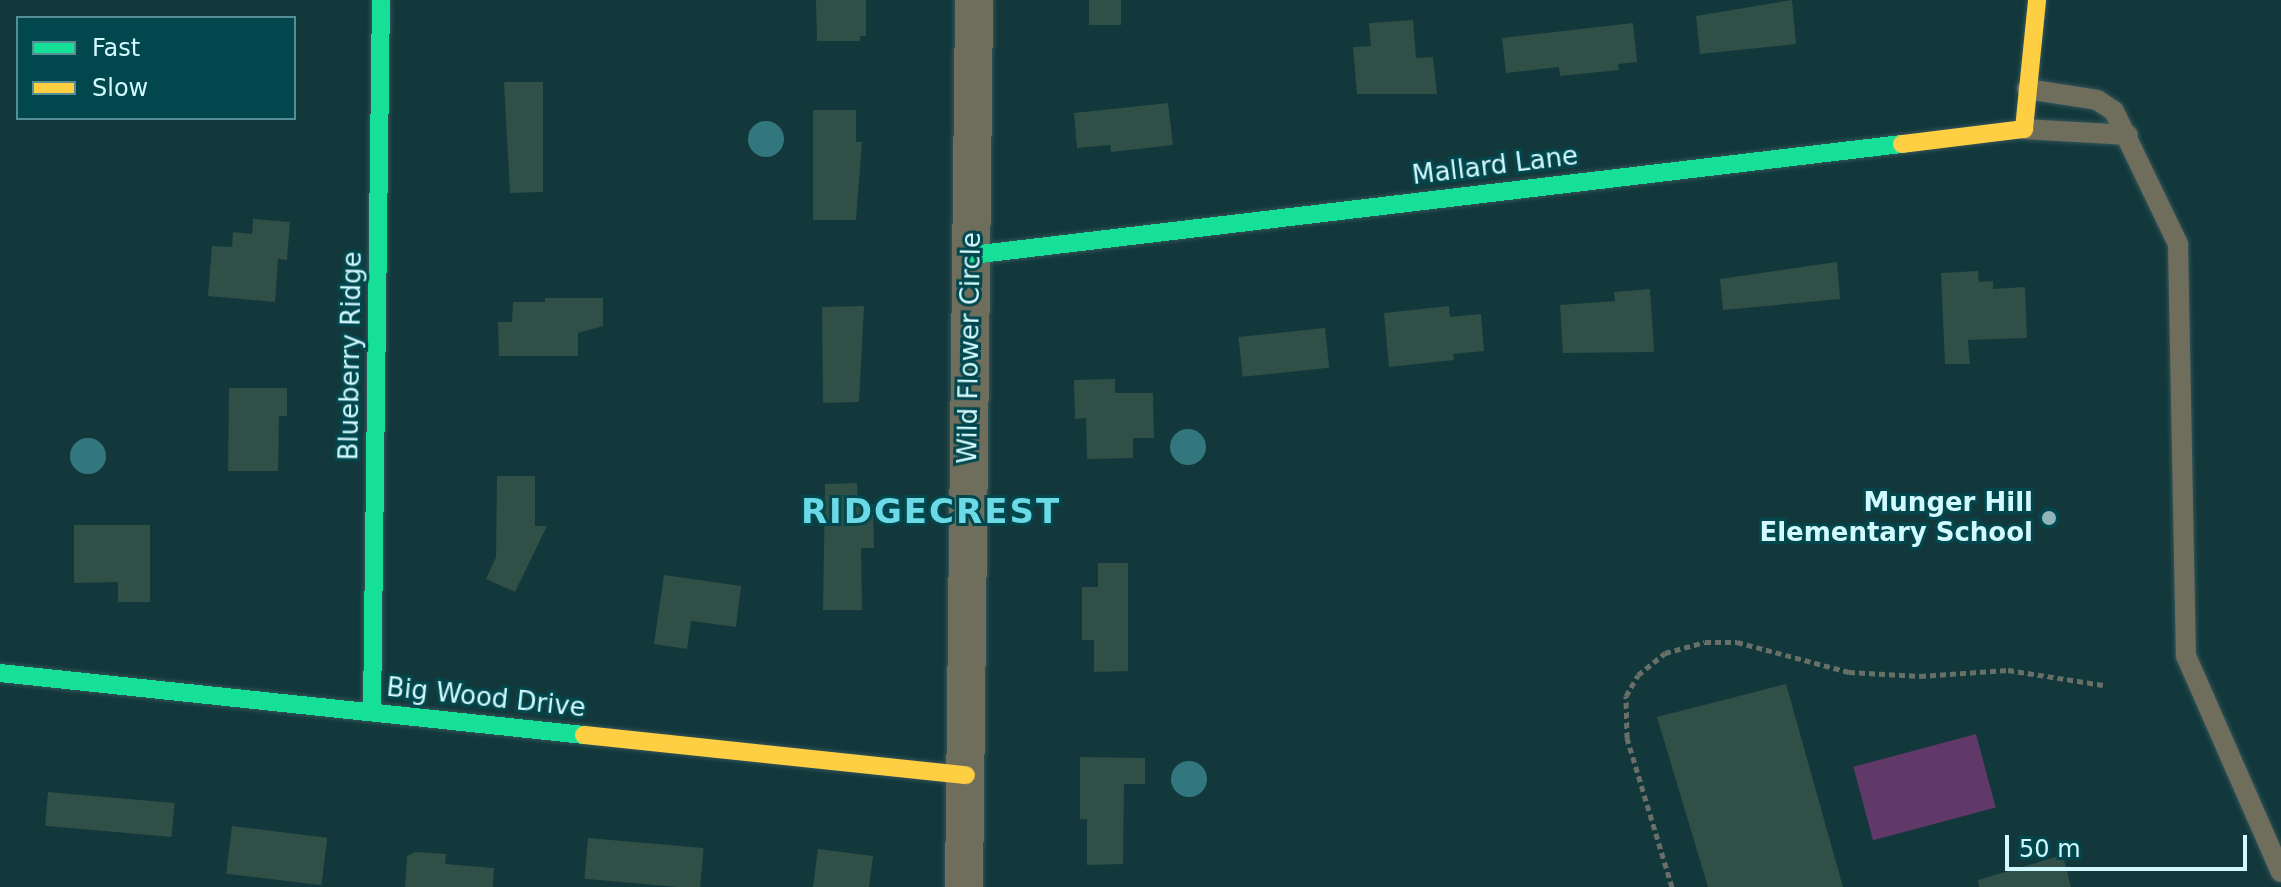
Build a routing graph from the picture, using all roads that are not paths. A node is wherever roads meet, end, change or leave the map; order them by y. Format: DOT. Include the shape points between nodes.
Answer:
graph roads {
  1 [pos="381,0"];
  2 [pos="974,0"];
  3 [pos="2037,0"];
  4 [pos="2027,89"];
  5 [pos="2024,129"];
  6 [pos="2128,135"];
  7 [pos="972,255"];
  8 [pos="0,673"];
  9 [pos="372,712"];
  10 [pos="966,775"];
  11 [pos="2281,872"];
  12 [pos="964,887"];
  1 -- 9 [label="street, Blueberry Ridge"];
  2 -- 7 [label="street, Wild Flower Circle"];
  3 -- 4 [label="street"];
  4 -- 5 [label="street"];
  4 -- 6 [label="lane" via="2097,100 2114,111"];
  5 -- 6 [label="lane"];
  5 -- 7 [label="street, Mallard Lane"];
  6 -- 11 [label="lane" via="2178,244 2186,656"];
  7 -- 10 [label="street, Wild Flower Circle"];
  8 -- 9 [label="street, Big Wood Drive"];
  9 -- 10 [label="street, Big Wood Drive"];
  10 -- 12 [label="street, Wild Flower Circle"];
}
